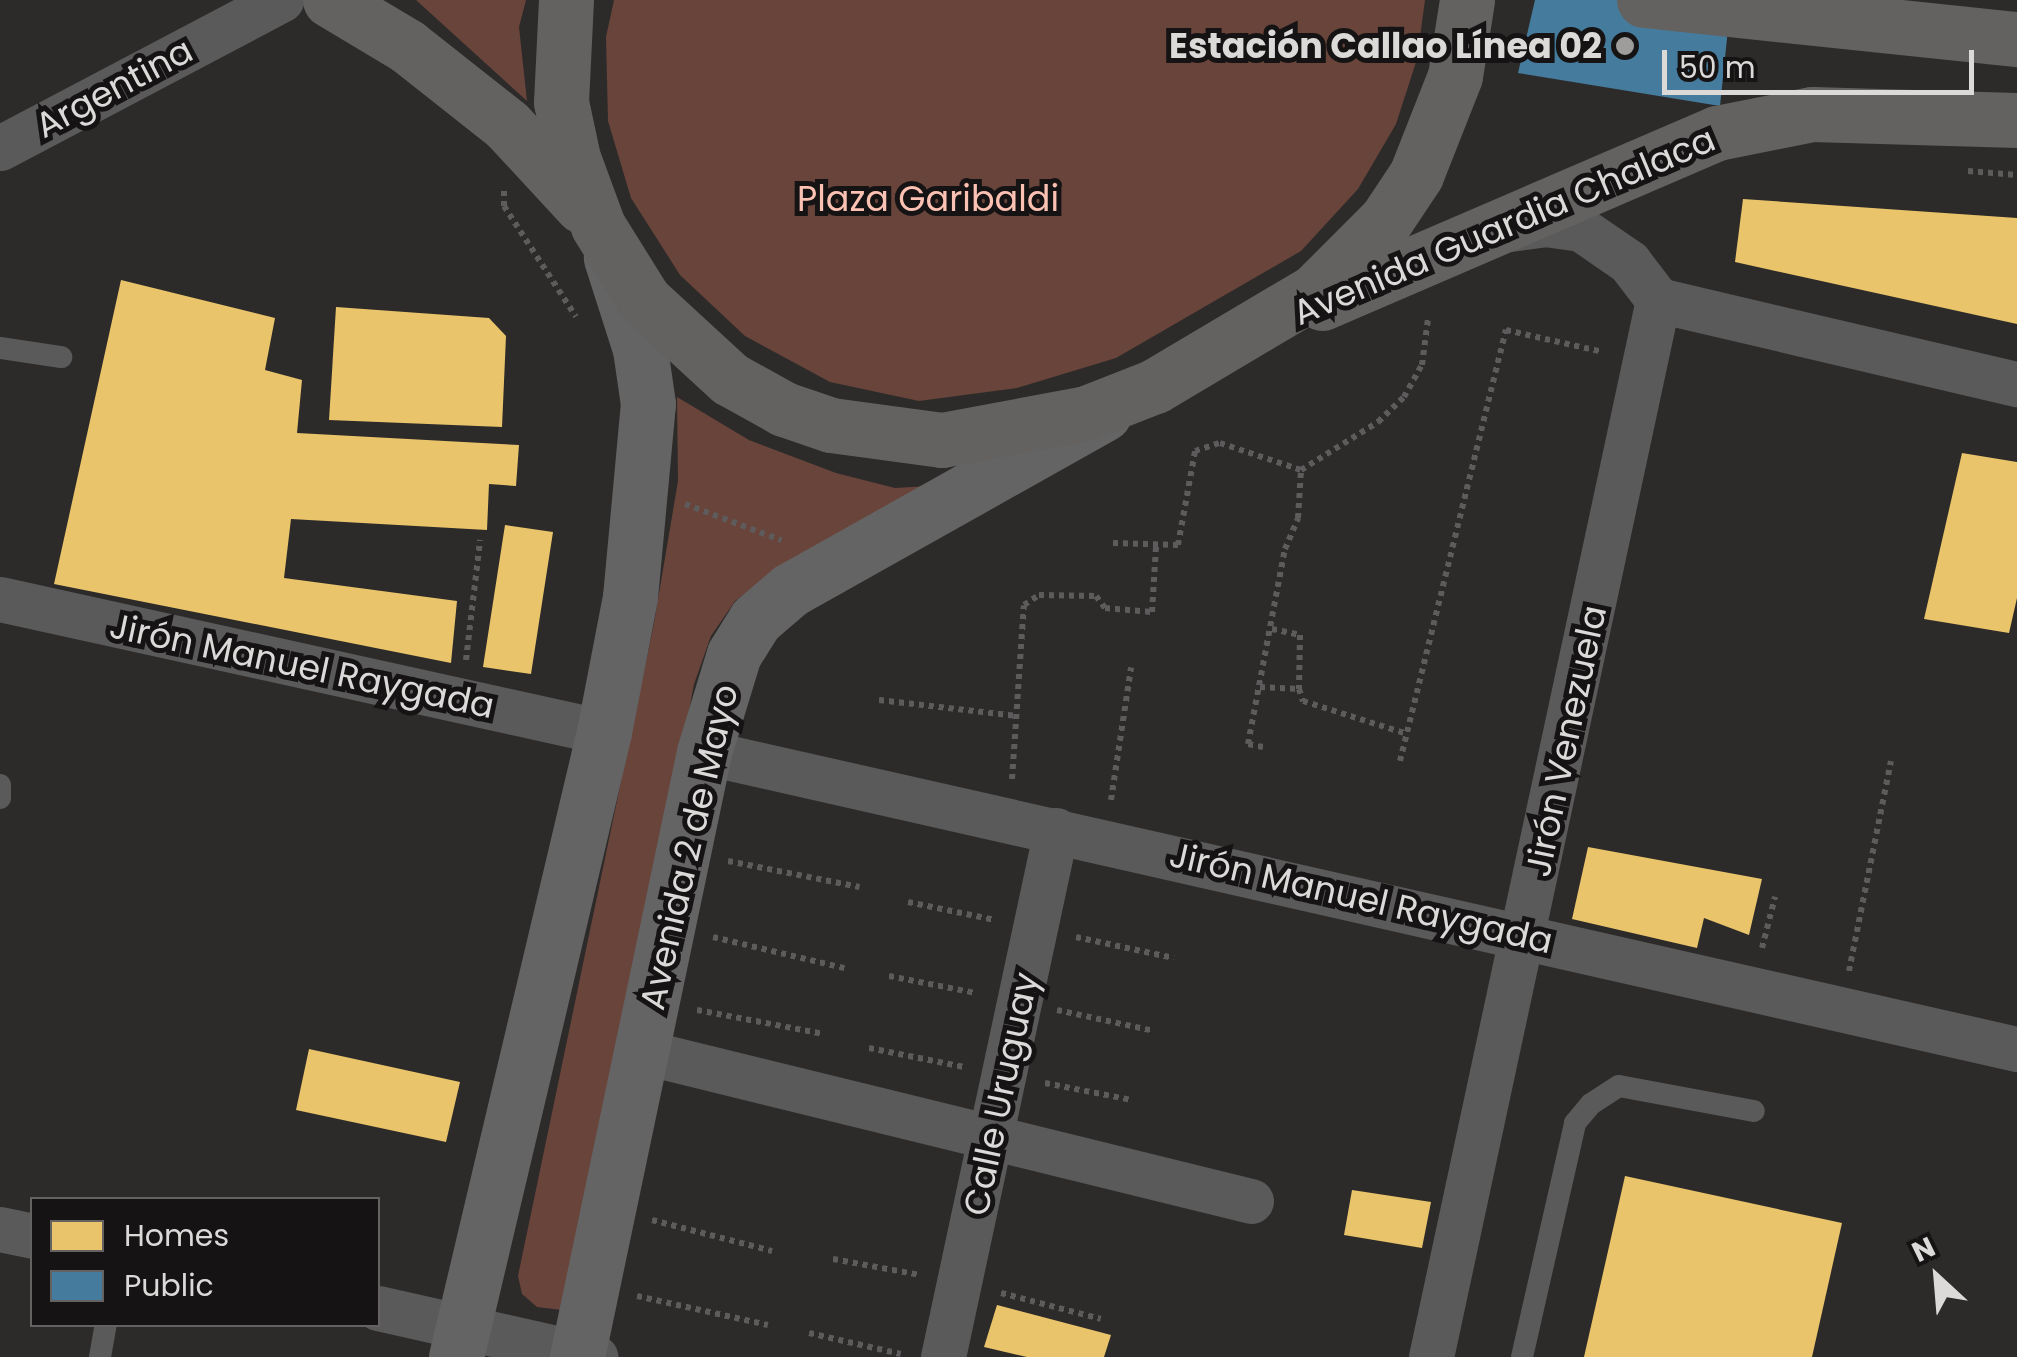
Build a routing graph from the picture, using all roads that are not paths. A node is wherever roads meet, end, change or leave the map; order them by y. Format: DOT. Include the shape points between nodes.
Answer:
graph roads {
  1 [pos="281,0"];
  2 [pos="330,0"];
  3 [pos="566,0"];
  4 [pos="1467,0"];
  5 [pos="1644,0"];
  6 [pos="1863,11"];
  7 [pos="2017,40"];
  8 [pos="2017,120"];
  9 [pos="0,148"];
  10 [pos="602,234"];
  11 [pos="1472,235"];
  12 [pos="1658,300"];
  13 [pos="1234,343"];
  14 [pos="0,348"];
  15 [pos="61,357"];
  16 [pos="2017,384"];
  17 [pos="1155,386"];
  18 [pos="0,599"];
  19 [pos="604,732"];
  20 [pos="704,752"];
  21 [pos="0,785"];
  22 [pos="0,798"];
  23 [pos="1056,830"];
  24 [pos="1525,934"];
  25 [pos="648,1026"];
  26 [pos="2017,1049"];
  27 [pos="1754,1111"];
  28 [pos="994,1134"];
  29 [pos="1251,1201"];
  30 [pos="0,1229"];
  31 [pos="30,1236"];
  32 [pos="380,1309"];
  33 [pos="105,1327"];
  34 [pos="459,1342"];
  35 [pos="584,1356"];
  36 [pos="100,1357"];
  37 [pos="943,1357"];
  38 [pos="1430,1357"];
  39 [pos="1522,1357"];
  1 -- 9 [label="street, Argentina"];
  2 -- 10 [label="main road" via="407,46 506,125"];
  3 -- 10 [label="main road" via="561,102"];
  4 -- 13 [label="main road" via="1455,76 1416,175 1352,258"];
  5 -- 6 [label="main road"];
  6 -- 7 [label="main road"];
  8 -- 11 [label="main road, Avenida Guardia Chalaca" via="1868,113 1767,121 1638,162"];
  10 -- 17 [label="main road" via="644,300 686,344 730,379 832,425 942,440 1002,433 1086,413"];
  10 -- 19 [label="main road" via="640,349 648,404 644,488"];
  11 -- 12 [label="street" via="1545,224 1581,229 1629,262"];
  11 -- 13 [label="main road, Avenida Guardia Chalaca"];
  12 -- 16 [label="street"];
  12 -- 24 [label="street, Jirón Venezuela"];
  13 -- 17 [label="main road"];
  14 -- 15 [label="lane"];
  17 -- 20 [label="main road, Avenida 2 de Mayo" via="790,590 755,620 734,654"];
  18 -- 19 [label="street, Jirón Manuel Raygada"];
  19 -- 34 [label="main road"];
  20 -- 23 [label="street, Jirón Manuel Raygada"];
  20 -- 25 [label="main road, Avenida 2 de Mayo"];
  21 -- 22 [label="lane"];
  23 -- 24 [label="street, Jirón Manuel Raygada"];
  23 -- 28 [label="street, Calle Uruguay"];
  24 -- 26 [label="street, Jirón Manuel Raygada"];
  24 -- 38 [label="street, Jirón Venezuela"];
  25 -- 28 [label="street"];
  25 -- 35 [label="main road, Avenida 2 de Mayo" via="592,1287"];
  27 -- 39 [label="lane" via="1619,1086 1591,1104 1575,1122"];
  28 -- 29 [label="street"];
  28 -- 37 [label="street, Calle Uruguay"];
  30 -- 31 [label="street"];
  32 -- 34 [label="street"];
  33 -- 36 [label="lane"];
  34 -- 35 [label="street"];
}
